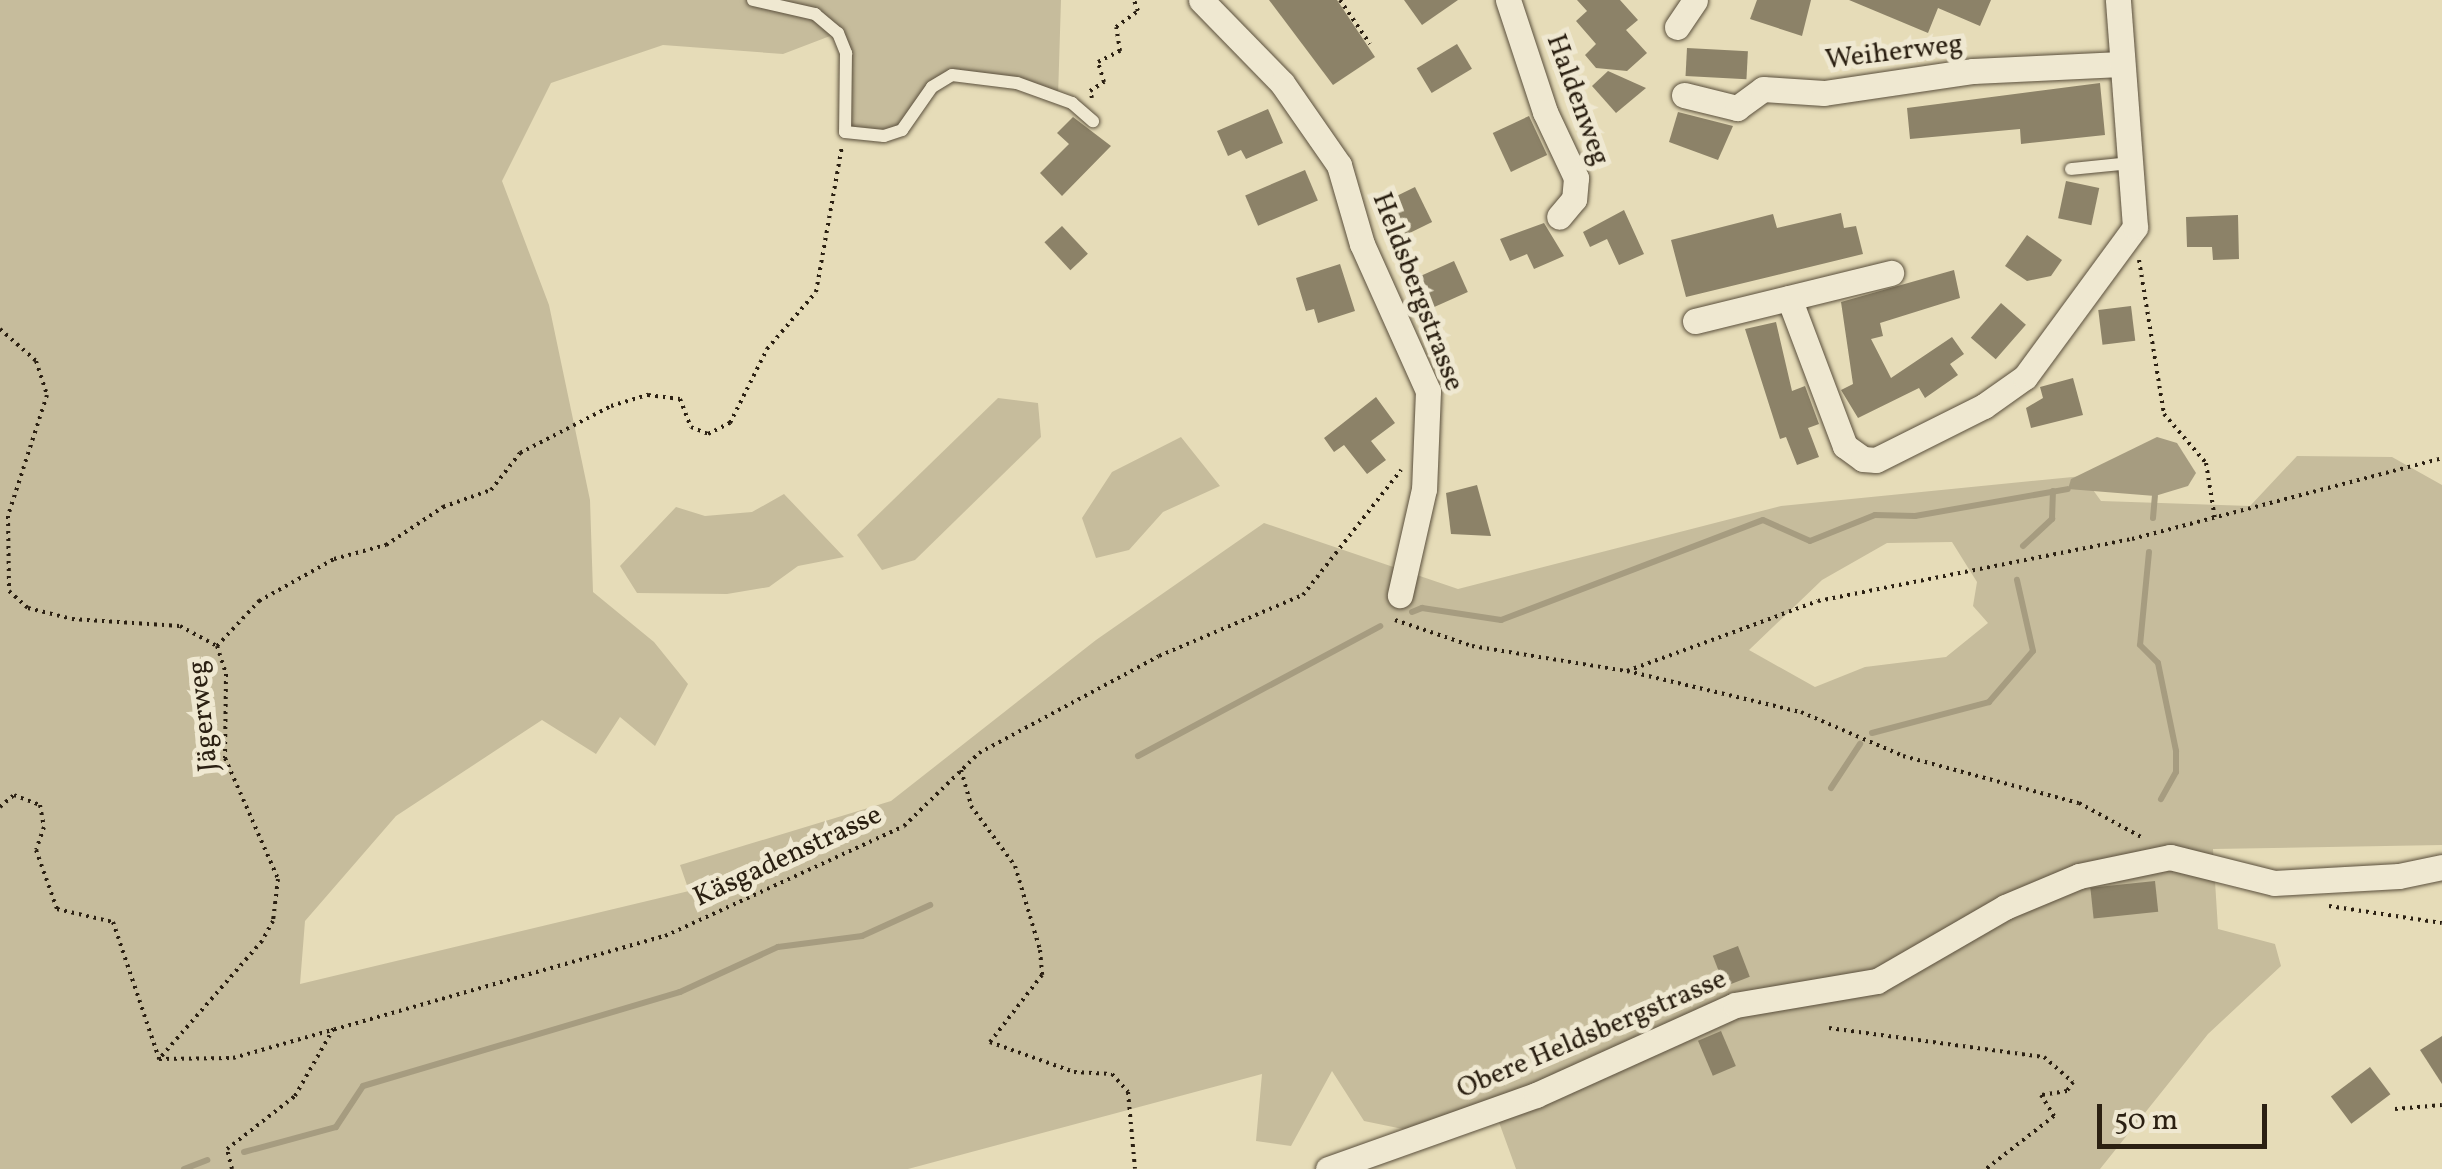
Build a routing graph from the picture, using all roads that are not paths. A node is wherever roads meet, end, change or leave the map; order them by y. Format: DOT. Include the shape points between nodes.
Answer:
graph roads {
  1 [pos="754,0"];
  2 [pos="1200,0"];
  3 [pos="1508,0"];
  4 [pos="1695,0"];
  5 [pos="2118,0"];
  6 [pos="1677,27"];
  7 [pos="2121,64"];
  8 [pos="1684,95"];
  9 [pos="1093,121"];
  10 [pos="2130,163"];
  11 [pos="2071,169"];
  12 [pos="1559,217"];
  13 [pos="1891,273"];
  14 [pos="1788,298"];
  15 [pos="1696,320"];
  16 [pos="1400,595"];
  17 [pos="2442,866"];
  18 [pos="1328,1169"];
  1 -- 9 [label="lane" via="815,14 838,33 846,53 845,132 884,136 902,130 932,87 952,75 1017,83"];
  2 -- 16 [label="street, Heldsbergstrasse" via="1282,84 1340,166 1362,244 1428,391 1430,434"];
  3 -- 12 [label="street, Haldenweg" via="1545,112 1576,178 1574,199"];
  4 -- 6 [label="street"];
  5 -- 7 [label="street"];
  7 -- 8 [label="street, Weiherweg" via="1973,71 1824,93 1763,89 1737,108"];
  7 -- 10 [label="street"];
  10 -- 11 [label="lane"];
  10 -- 14 [label="street" via="2135,227 2017,384 1876,460 1845,446"];
  13 -- 14 [label="street"];
  14 -- 15 [label="street"];
  17 -- 18 [label="street, Obere Heldsbergstrasse" via="2399,876 2274,883 2170,858 2079,876 2005,908 1877,981 1735,1005 1536,1094"];
}
